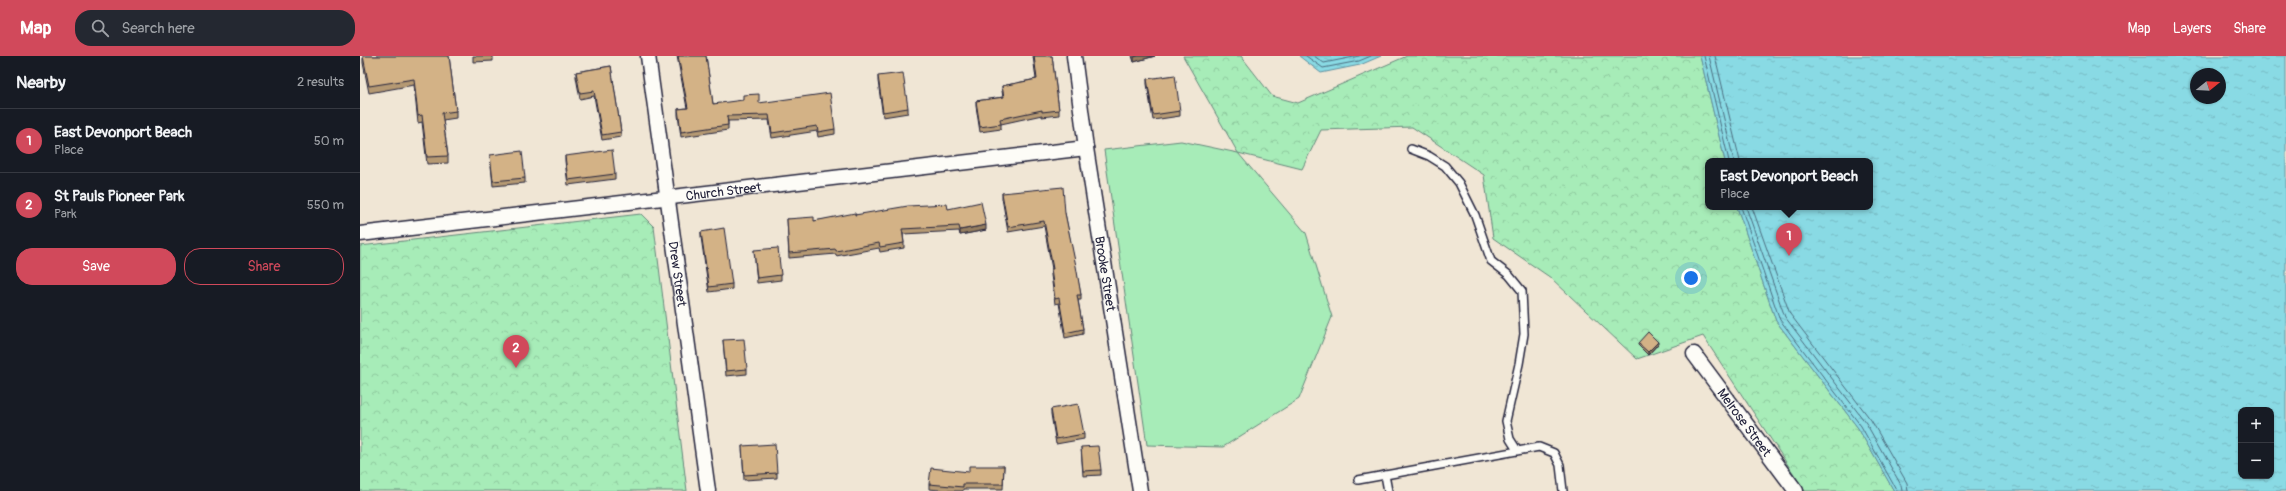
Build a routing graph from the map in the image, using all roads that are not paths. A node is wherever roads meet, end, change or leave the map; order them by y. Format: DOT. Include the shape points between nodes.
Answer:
graph roads {
  1 [pos="648,56"];
  2 [pos="1074,56"];
  3 [pos="1086,148"];
  4 [pos="1410,149"];
  5 [pos="667,197"];
  6 [pos="360,234"];
  7 [pos="1694,354"];
  8 [pos="1517,450"];
  9 [pos="1385,475"];
  10 [pos="1358,480"];
  11 [pos="708,491"];
  12 [pos="1140,491"];
  13 [pos="1388,491"];
  14 [pos="1563,491"];
  15 [pos="1796,491"];
  1 -- 5 [label="street, Drew Street"];
  2 -- 3 [label="street, Brooke Street"];
  3 -- 5 [label="street, Church Street"];
  3 -- 12 [label="street, Brooke Street"];
  4 -- 8 [label="lane" via="1429,156 1445,166 1459,184 1475,215 1491,261 1509,275 1522,291 1524,334 1506,421 1510,440"];
  5 -- 6 [label="street, Church Street"];
  5 -- 11 [label="street, Drew Street"];
  7 -- 15 [label="street, Melrose Street"];
  8 -- 9 [label="lane"];
  8 -- 14 [label="lane" via="1539,447 1554,453 1560,464"];
  9 -- 10 [label="lane"];
  9 -- 13 [label="lane"];
}
